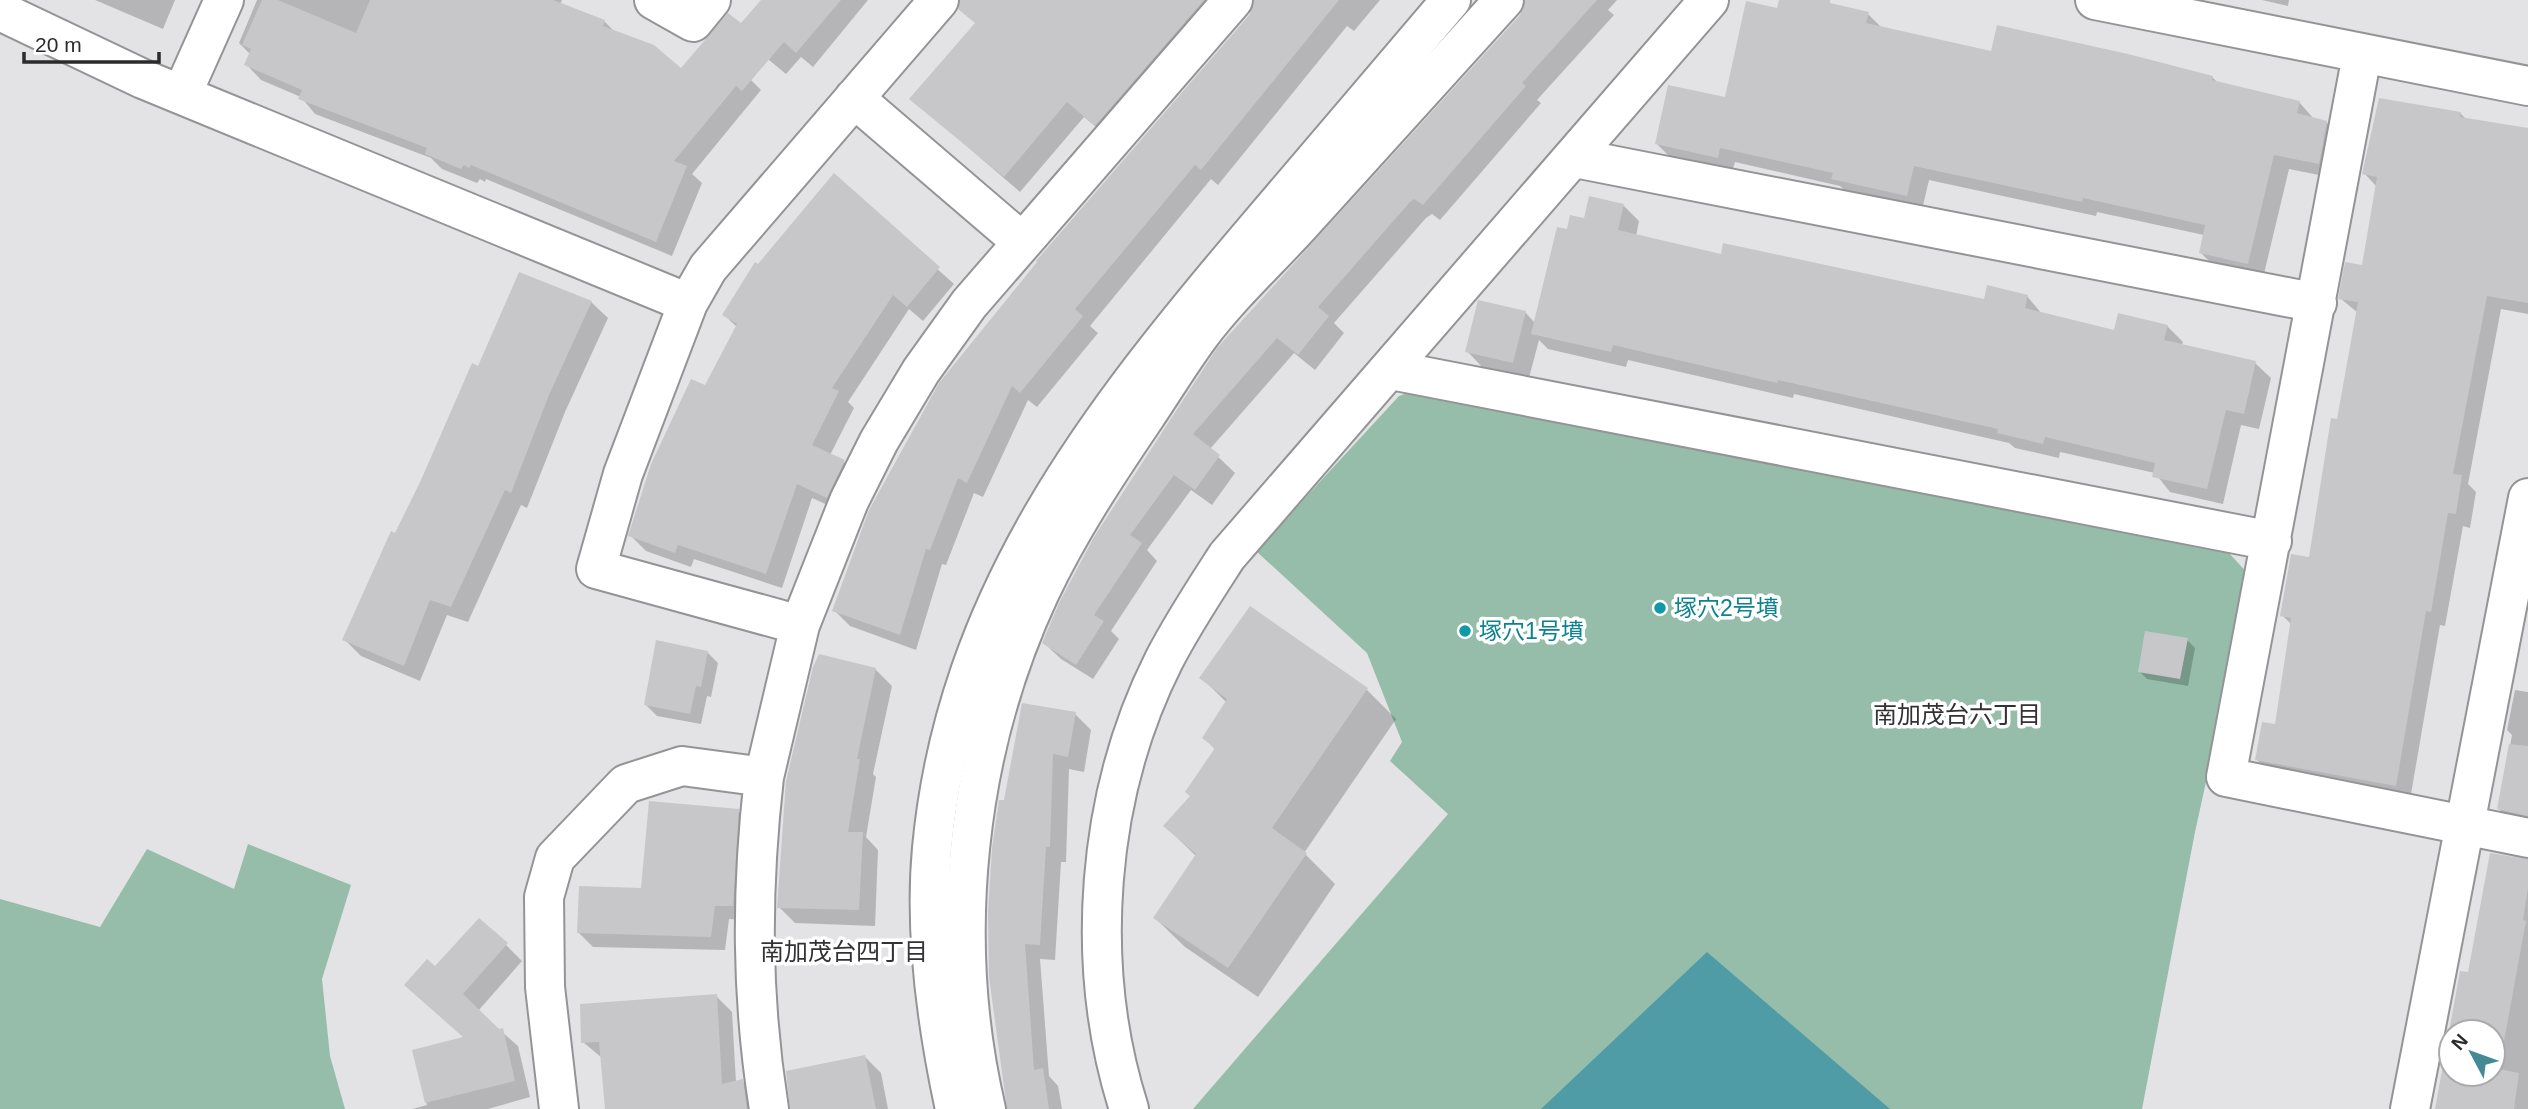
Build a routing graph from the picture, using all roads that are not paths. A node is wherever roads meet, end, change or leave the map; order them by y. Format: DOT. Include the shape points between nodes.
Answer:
graph roads {
  1 [pos="224,0"];
  2 [pos="654,0"];
  3 [pos="711,0"];
  4 [pos="939,0"];
  5 [pos="1233,0"];
  6 [pos="1451,0"];
  7 [pos="1504,0"];
  8 [pos="1709,0"];
  9 [pos="2095,0"];
  10 [pos="0,11"];
  11 [pos="2362,55"];
  12 [pos="2528,86"];
  13 [pos="182,94"];
  14 [pos="854,98"];
  15 [pos="1575,158"];
  16 [pos="1022,242"];
  17 [pos="688,303"];
  18 [pos="2317,303"];
  19 [pos="1391,370"];
  20 [pos="2528,498"];
  21 [pos="2272,541"];
  22 [pos="800,625"];
  23 [pos="764,778"];
  24 [pos="2464,823"];
  25 [pos="2528,838"];
  26 [pos="559,1109"];
  27 [pos="769,1109"];
  28 [pos="955,1109"];
  29 [pos="986,1109"];
  30 [pos="1129,1109"];
  31 [pos="2410,1109"];
  1 -- 13 [label="street"];
  2 -- 3 [label="street" via="692,22"];
  4 -- 14 [label="street"];
  5 -- 16 [label="street"];
  6 -- 28 [label="street" via="1187,310 1049,500 1013,565 983,634 960,705 932,850 937,999"];
  7 -- 29 [label="street" via="1201,333 1073,527 1040,593 991,734 967,881 971,1019"];
  8 -- 15 [label="street"];
  9 -- 11 [label="street"];
  10 -- 13 [label="street"];
  11 -- 12 [label="street"];
  11 -- 18 [label="street"];
  13 -- 17 [label="street"];
  14 -- 16 [label="street"];
  14 -- 17 [label="street" via="708,268"];
  15 -- 18 [label="street"];
  15 -- 19 [label="street"];
  16 -- 22 [label="street" via="969,304 879,441 833,537"];
  17 -- 22 [label="street" via="623,474 596,569"];
  18 -- 21 [label="street"];
  19 -- 21 [label="street"];
  19 -- 30 [label="street" via="1227,556 1163,662 1139,719 1109,838 1102,902 1110,1028"];
  20 -- 24 [label="street"];
  21 -- 24 [label="street" via="2226,776"];
  22 -- 23 [label="street"];
  23 -- 26 [label="street" via="681,766 626,784 555,858 544,898 545,987"];
  23 -- 27 [label="street" via="753,912 754,979"];
  24 -- 25 [label="street"];
  24 -- 31 [label="street"];
}
